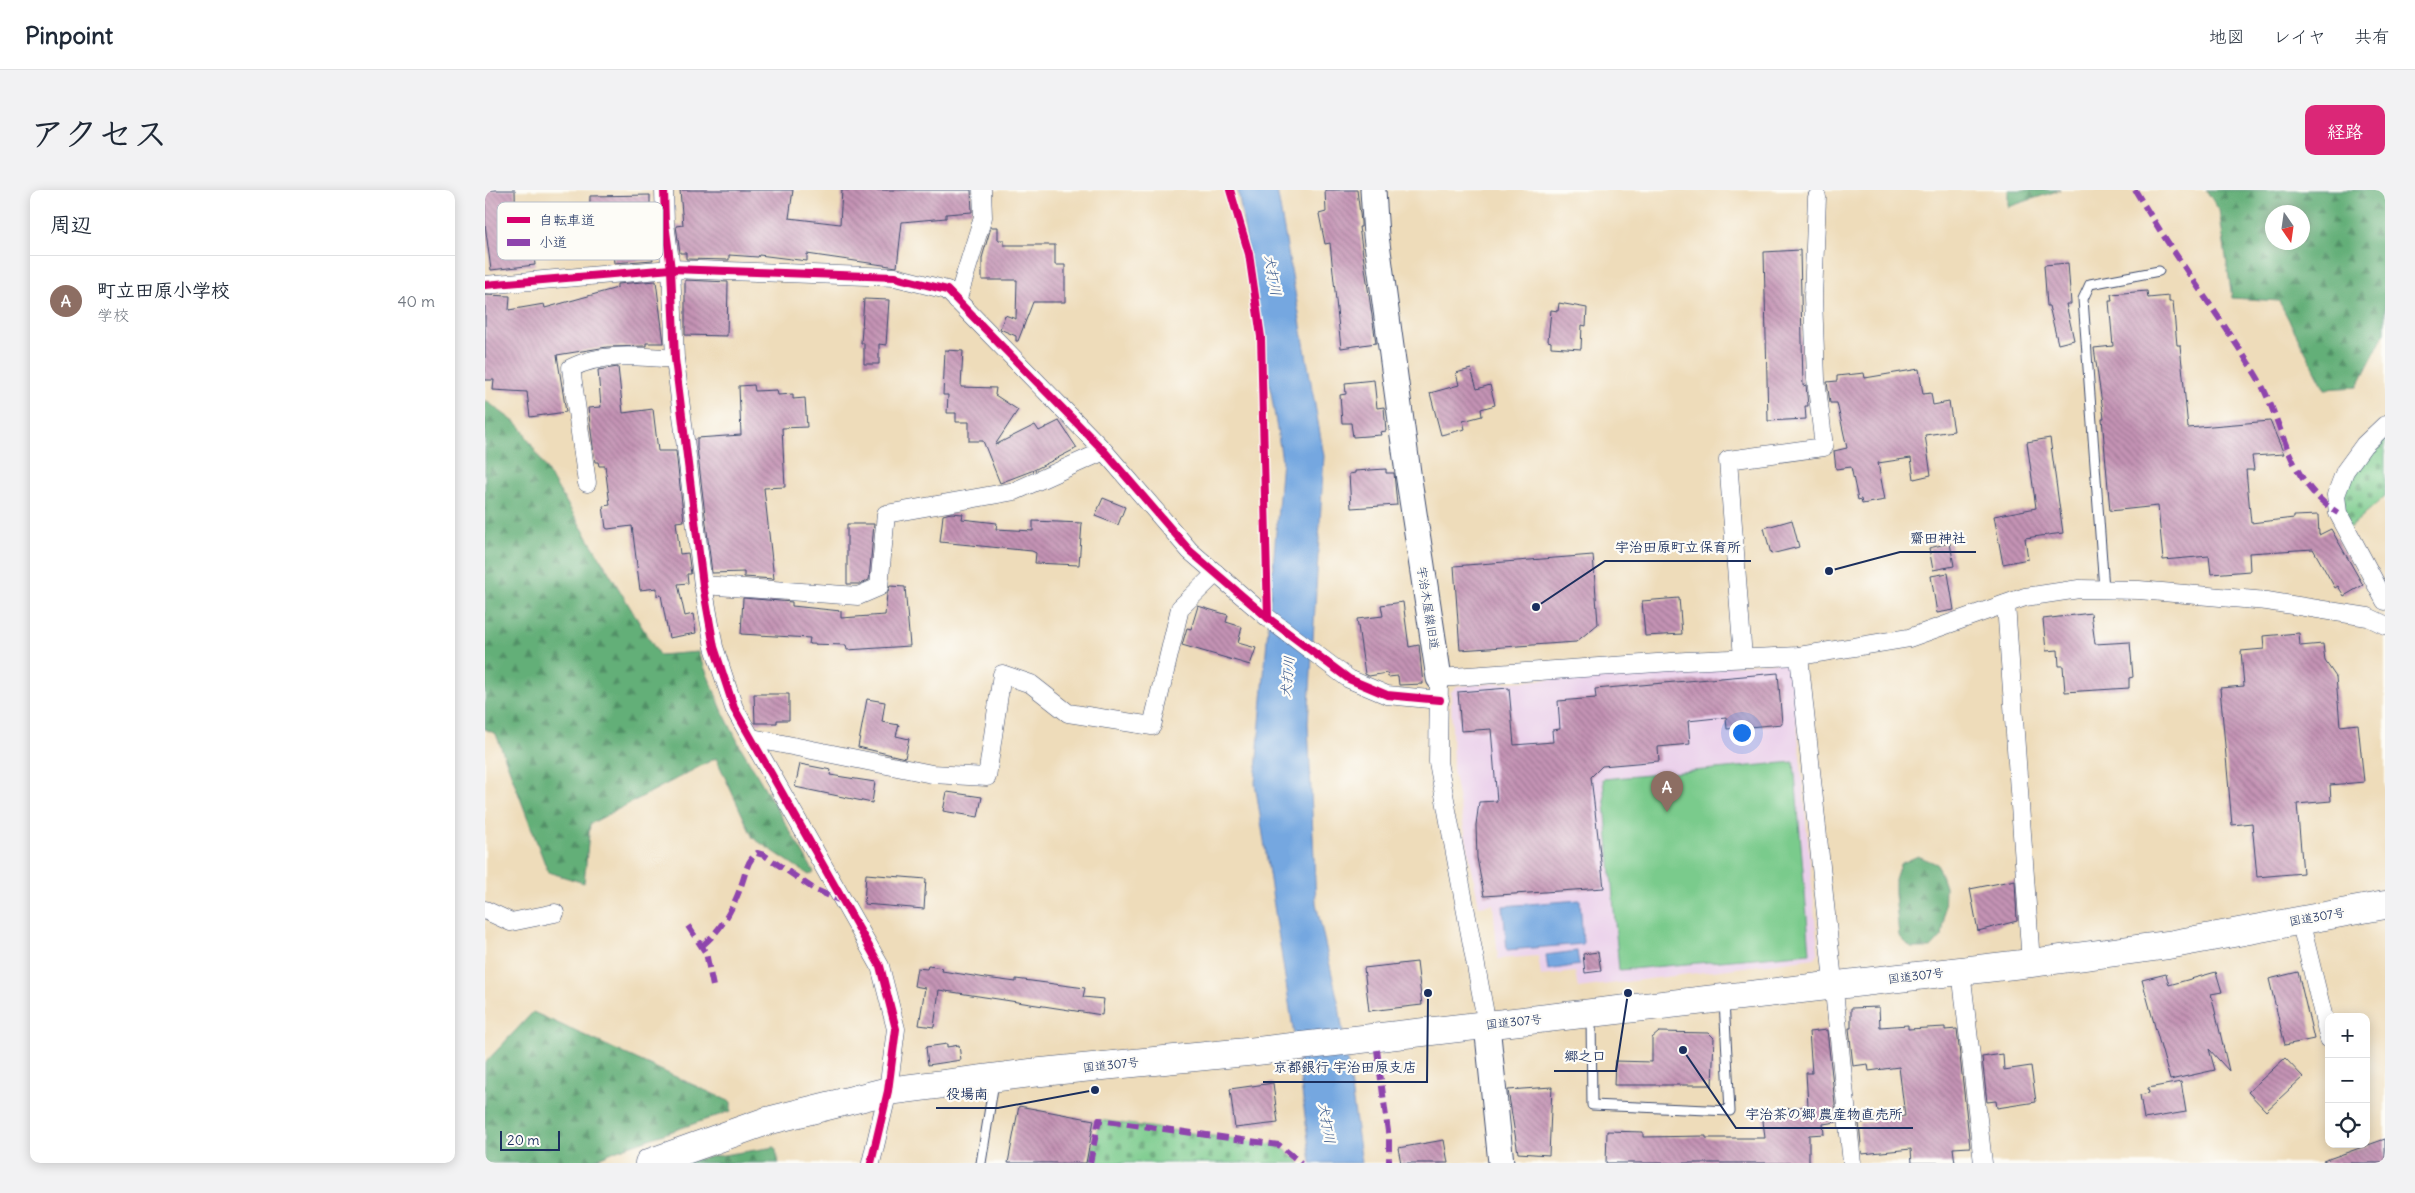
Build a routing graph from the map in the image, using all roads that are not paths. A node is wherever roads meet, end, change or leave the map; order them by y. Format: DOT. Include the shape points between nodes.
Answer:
graph roads {
  1 [pos="664,190"];
  2 [pos="982,190"];
  3 [pos="1373,190"];
  4 [pos="1817,197"];
  5 [pos="671,269"];
  6 [pos="2159,271"];
  7 [pos="485,284"];
  8 [pos="957,301"];
  9 [pos="675,359"];
  10 [pos="2385,425"];
  11 [pos="1104,451"];
  12 [pos="587,483"];
  13 [pos="1216,573"];
  14 [pos="703,585"];
  15 [pos="2104,589"];
  16 [pos="2385,601"];
  17 [pos="2006,604"];
  18 [pos="2385,626"];
  19 [pos="1799,656"];
  20 [pos="1743,658"];
  21 [pos="1439,689"];
  22 [pos="752,738"];
  23 [pos="2385,905"];
  24 [pos="485,910"];
  25 [pos="555,913"];
  26 [pos="2300,920"];
  27 [pos="2031,963"];
  28 [pos="1961,970"];
  29 [pos="1833,986"];
  30 [pos="1723,998"];
  31 [pos="1591,1014"];
  32 [pos="2325,1023"];
  33 [pos="1487,1024"];
  34 [pos="993,1088"];
  35 [pos="888,1091"];
  36 [pos="649,1163"];
  37 [pos="871,1163"];
  38 [pos="981,1163"];
  39 [pos="1501,1163"];
  40 [pos="1852,1163"];
  41 [pos="1983,1163"];
  1 -- 5 [label="street"];
  2 -- 8 [label="street" via="983,217"];
  3 -- 21 [label="street, 宇治木屋線旧道" via="1376,236"];
  4 -- 20 [label="street" via="1813,297 1817,380 1825,447 1727,460"];
  5 -- 7 [label="street"];
  5 -- 8 [label="street" via="895,277 947,290"];
  5 -- 9 [label="street"];
  6 -- 15 [label="lane" via="2090,284 2083,299"];
  8 -- 11 [label="street"];
  9 -- 12 [label="street" via="635,356 584,361 571,368"];
  9 -- 14 [label="street"];
  10 -- 16 [label="street" via="2364,445 2345,471 2336,495 2338,514"];
  11 -- 13 [label="street" via="1190,551"];
  11 -- 14 [label="street" via="1015,491 887,514 879,587 858,596"];
  13 -- 21 [label="street" via="1268,618 1349,679 1387,695"];
  13 -- 22 [label="street" via="1181,608 1151,726 1068,713 1031,684 1002,674 987,777 931,774"];
  14 -- 22 [label="street" via="714,647 734,708"];
  15 -- 17 [label="street" via="2079,589 2025,597"];
  15 -- 18 [label="street" via="2267,601 2367,617"];
  17 -- 19 [label="street" via="1909,638"];
  17 -- 27 [label="street"];
  19 -- 20 [label="street"];
  19 -- 29 [label="street"];
  20 -- 21 [label="street"];
  21 -- 33 [label="street, 宇治木屋線旧道" via="1439,762"];
  22 -- 35 [label="street" via="880,966 896,1029"];
  23 -- 26 [label="highway, 国道307号"];
  24 -- 25 [label="street" via="511,922"];
  26 -- 27 [label="highway, 国道307号" via="2168,945"];
  26 -- 32 [label="street"];
  27 -- 28 [label="highway, 国道307号"];
  28 -- 29 [label="highway, 国道307号"];
  28 -- 41 [label="street"];
  29 -- 30 [label="highway, 国道307号"];
  29 -- 40 [label="street"];
  30 -- 31 [label="highway, 国道307号"];
  30 -- 31 [label="lane" via="1730,1111 1592,1105"];
  31 -- 33 [label="highway, 国道307号"];
  33 -- 34 [label="highway, 国道307号" via="1257,1051"];
  33 -- 39 [label="street"];
  34 -- 35 [label="highway, 国道307号"];
  34 -- 38 [label="lane"];
  35 -- 36 [label="highway, 国道307号" via="767,1121"];
  35 -- 37 [label="street"];
}
